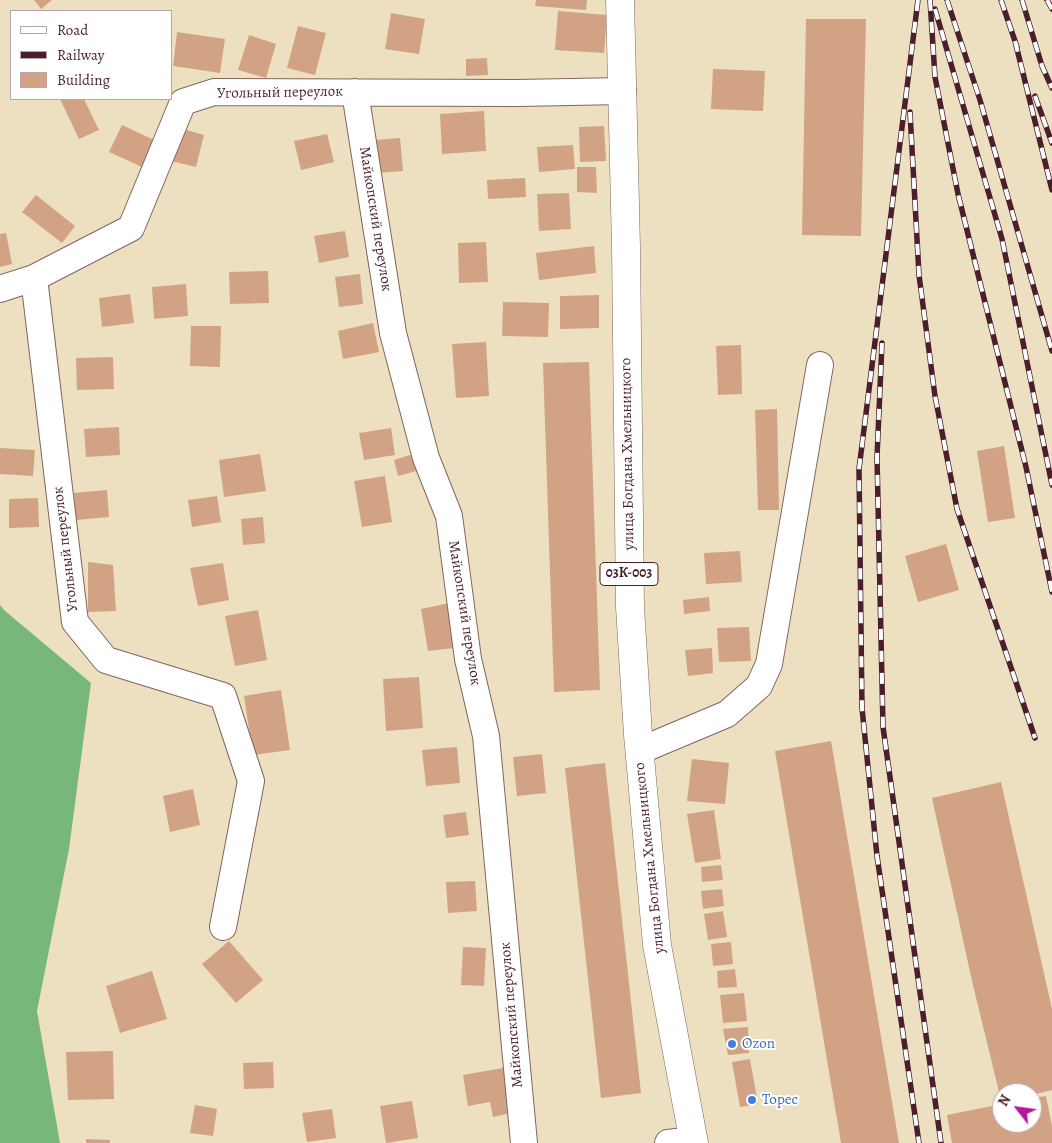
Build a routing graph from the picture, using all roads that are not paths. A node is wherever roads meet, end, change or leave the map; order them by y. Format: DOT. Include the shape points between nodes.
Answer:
graph roads {
  1 [pos="620,0"];
  2 [pos="623,91"];
  3 [pos="355,92"];
  4 [pos="34,278"];
  5 [pos="0,289"];
  6 [pos="820,365"];
  7 [pos="639,751"];
  8 [pos="223,927"];
  9 [pos="685,1142"];
  10 [pos="524,1143"];
  1 -- 2 [label="main road, улица Богдана Хмельницкого / 03К-003"];
  2 -- 3 [label="street, Угольный переулок"];
  2 -- 7 [label="main road, улица Богдана Хмельницкого / 03К-003" via="630,607"];
  3 -- 4 [label="street, Угольный переулок" via="214,92 183,102 130,228"];
  3 -- 10 [label="street, Майкопский переулок" via="393,333 426,458 449,516 468,659 486,736"];
  4 -- 5 [label="street, Угольный переулок"];
  4 -- 8 [label="street, Угольный переулок" via="75,622 106,660 223,696 251,781"];
  6 -- 7 [label="street" via="769,664 759,686 727,714"];
  7 -- 9 [label="main road, улица Богдана Хмельницкого / 03К-003" via="657,945"];
}
